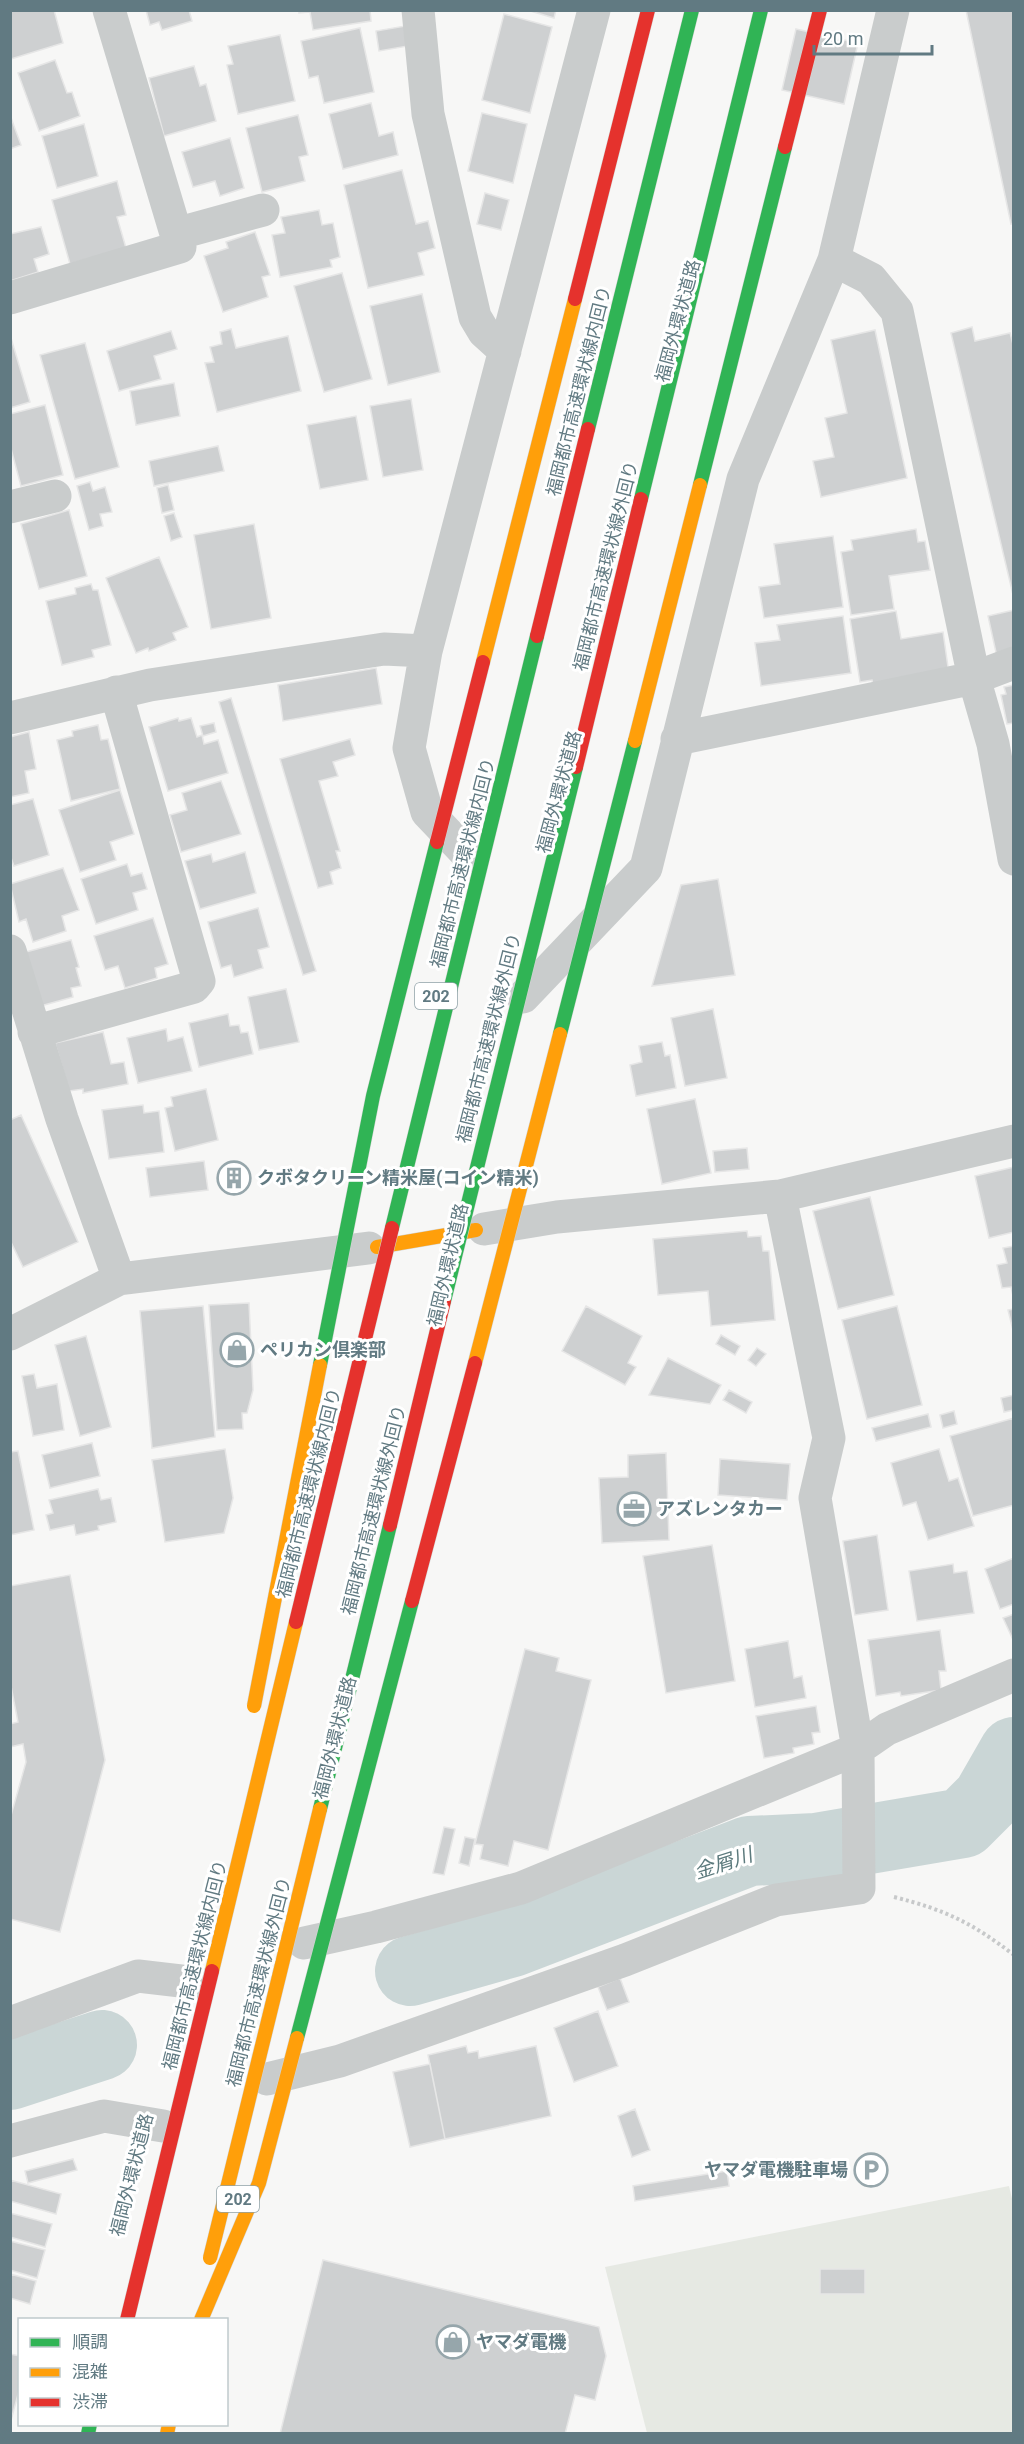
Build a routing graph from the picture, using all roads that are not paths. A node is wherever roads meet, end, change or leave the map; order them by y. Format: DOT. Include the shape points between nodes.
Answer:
graph roads {
  1 [pos="109,10"];
  2 [pos="418,10"];
  3 [pos="594,10"];
  4 [pos="648,10"];
  5 [pos="677,10"];
  6 [pos="692,10"];
  7 [pos="761,10"];
  8 [pos="774,10"];
  9 [pos="820,10"];
  10 [pos="893,10"];
  11 [pos="672,32"];
  12 [pos="263,210"];
  13 [pos="624,222"];
  14 [pos="176,234"];
  15 [pos="834,260"];
  16 [pos="10,298"];
  17 [pos="505,351"];
  18 [pos="56,496"];
  19 [pos="10,507"];
  20 [pos="426,651"];
  21 [pos="1014,663"];
  22 [pos="974,678"];
  23 [pos="117,692"];
  24 [pos="10,718"];
  25 [pos="677,739"];
  26 [pos="1003,742"];
  27 [pos="469,855"];
  28 [pos="1014,859"];
  29 [pos="10,951"];
  30 [pos="523,997"];
  31 [pos="34,1032"];
  32 [pos="1014,1141"];
  33 [pos="780,1196"];
  34 [pos="476,1230"];
  35 [pos="377,1247"];
  36 [pos="119,1279"];
  37 [pos="10,1334"];
  38 [pos="390,1586"];
  39 [pos="1014,1675"];
  40 [pos="253,1715"];
  41 [pos="858,1749"];
  42 [pos="225,1855"];
  43 [pos="304,1943"];
  44 [pos="198,1983"];
  45 [pos="285,2011"];
  46 [pos="10,2023"];
  47 [pos="267,2079"];
  48 [pos="163,2126"];
  49 [pos="10,2141"];
  50 [pos="166,2158"];
  51 [pos="115,2318"];
  52 [pos="127,2318"];
  53 [pos="195,2318"];
  54 [pos="201,2318"];
  55 [pos="210,2318"];
  1 -- 14 [label="street"];
  2 -- 17 [label="street" via="428,114 475,316 484,332"];
  3 -- 17 [label="street"];
  4 -- 40 [label="main road, bridge" via="373,1096"];
  5 -- 11 [label="main road"];
  6 -- 50 [label="main road, 福岡都市高速環状線内回り, bridge"];
  7 -- 53 [label="main road, 福岡都市高速環状線外回り, bridge"];
  8 -- 30 [label="main road, 福岡外環状道路"];
  9 -- 54 [label="main road, bridge" via="540,1114 259,2183"];
  10 -- 15 [label="street"];
  12 -- 14 [label="street"];
  13 -- 27 [label="main road, 福岡外環状道路 / 202"];
  14 -- 16 [label="street" via="180,247"];
  15 -- 22 [label="street" via="871,279 897,312"];
  15 -- 25 [label="street" via="743,478"];
  17 -- 20 [label="street"];
  18 -- 19 [label="street"];
  20 -- 23 [label="street" via="384,649"];
  20 -- 27 [label="street" via="409,748 427,813"];
  21 -- 22 [label="street"];
  22 -- 25 [label="street"];
  22 -- 26 [label="street"];
  23 -- 24 [label="street"];
  23 -- 31 [label="street" via="199,981 194,987"];
  25 -- 30 [label="street" via="646,868"];
  26 -- 28 [label="street"];
  27 -- 35 [label="main road, 福岡外環状道路 / 202"];
  29 -- 31 [label="street"];
  30 -- 34 [label="main road, 福岡外環状道路"];
  31 -- 36 [label="street"];
  32 -- 33 [label="street"];
  33 -- 34 [label="street" via="557,1217"];
  33 -- 41 [label="street" via="829,1438 815,1498"];
  34 -- 35 [label="main road"];
  34 -- 38 [label="main road, 福岡外環状道路"];
  35 -- 36 [label="street"];
  35 -- 44 [label="main road, 福岡外環状道路 / 202"];
  36 -- 37 [label="street"];
  39 -- 41 [label="street" via="887,1729"];
  41 -- 43 [label="street" via="521,1888"];
  41 -- 47 [label="street" via="859,1888 776,1900 625,1959 340,2061"];
  42 -- 50 [label="main road, bridge"];
  44 -- 46 [label="street" via="138,1976"];
  44 -- 48 [label="main road, 福岡外環状道路 / 202"];
  45 -- 47 [label="main road, 202"];
  47 -- 55 [label="main road, 202"];
  48 -- 49 [label="street" via="104,2116"];
  48 -- 51 [label="main road, 福岡外環状道路 / 202"];
  50 -- 52 [label="main road, 福岡都市高速環状線内回り, bridge"];
}
